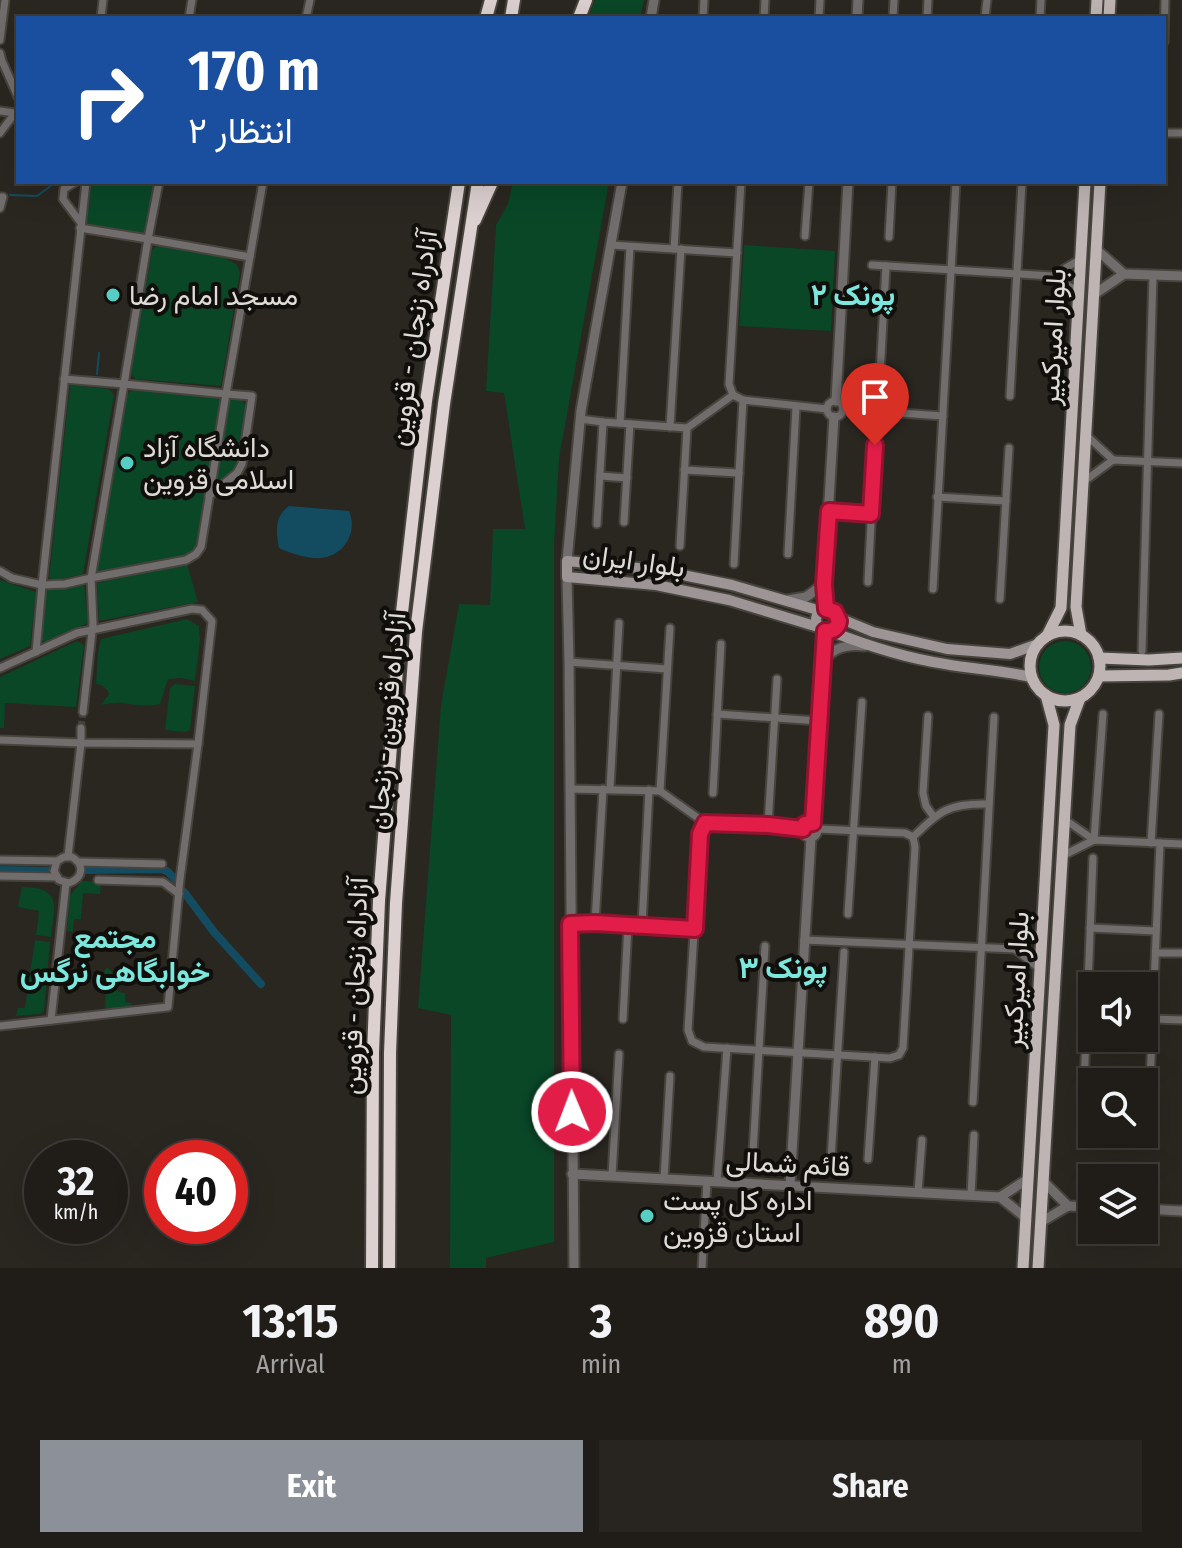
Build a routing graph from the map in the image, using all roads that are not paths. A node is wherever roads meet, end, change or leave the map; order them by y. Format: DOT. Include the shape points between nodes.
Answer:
graph roads {
  1 [pos="5,0"];
  2 [pos="0,40"];
  3 [pos="0,53"];
  4 [pos="16,93"];
  5 [pos="0,111"];
  6 [pos="16,113"];
  7 [pos="0,133"];
  8 [pos="72,184"];
  9 [pos="86,184"];
  10 [pos="159,184"];
  11 [pos="263,184"];
  12 [pos="459,184"];
  13 [pos="478,184"];
  14 [pos="491,184"];
  15 [pos="622,184"];
  16 [pos="678,184"];
  17 [pos="741,184"];
  18 [pos="809,184"];
  19 [pos="848,184"];
  20 [pos="892,184"];
  21 [pos="956,184"];
  22 [pos="1022,184"];
  23 [pos="1085,184"];
  24 [pos="1100,184"];
  25 [pos="0,197"];
  26 [pos="0,208"];
  27 [pos="81,226"];
  28 [pos="470,230"];
  29 [pos="805,236"];
  30 [pos="889,237"];
  31 [pos="148,239"];
  32 [pos="611,245"];
  33 [pos="630,247"];
  34 [pos="677,249"];
  35 [pos="1097,250"];
  36 [pos="737,253"];
  37 [pos="250,257"];
  38 [pos="1081,259"];
  39 [pos="872,265"];
  40 [pos="886,266"];
  41 [pos="952,270"];
  42 [pos="1017,273"];
  43 [pos="1124,274"];
  44 [pos="1153,275"];
  45 [pos="1052,276"];
  46 [pos="1182,276"];
  47 [pos="1079,292"];
  48 [pos="1093,295"];
  49 [pos="64,379"];
  50 [pos="124,384"];
  51 [pos="226,394"];
  52 [pos="733,395"];
  53 [pos="1010,396"];
  54 [pos="743,400"];
  55 [pos="839,405"];
  56 [pos="796,407"];
  57 [pos="878,411"];
  58 [pos="830,413"];
  59 [pos="943,416"];
  60 [pos="580,419"];
  61 [pos="603,422"];
  62 [pos="620,423"];
  63 [pos="630,424"];
  64 [pos="670,427"];
  65 [pos="687,428"];
  66 [pos="1086,435"];
  67 [pos="875,445"];
  68 [pos="1009,448"];
  69 [pos="1113,460"];
  70 [pos="1147,461"];
  71 [pos="1182,463"];
  72 [pos="684,470"];
  73 [pos="739,473"];
  74 [pos="600,476"];
  75 [pos="627,478"];
  76 [pos="1083,482"];
  77 [pos="209,496"];
  78 [pos="937,497"];
  79 [pos="1006,501"];
  80 [pos="829,511"];
  81 [pos="871,514"];
  82 [pos="624,522"];
  83 [pos="597,524"];
  84 [pos="680,546"];
  85 [pos="788,554"];
  86 [pos="567,561"];
  87 [pos="734,564"];
  88 [pos="0,571"];
  89 [pos="567,577"];
  90 [pos="91,578"];
  91 [pos="868,582"];
  92 [pos="824,584"];
  93 [pos="42,585"];
  94 [pos="933,589"];
  95 [pos="1000,599"];
  96 [pos="783,600"];
  97 [pos="823,610"];
  98 [pos="839,618"];
  99 [pos="619,623"];
  100 [pos="670,628"];
  101 [pos="92,630"];
  102 [pos="824,630"];
  103 [pos="1081,635"];
  104 [pos="1043,640"];
  105 [pos="721,644"];
  106 [pos="869,646"];
  107 [pos="1142,651"];
  108 [pos="36,652"];
  109 [pos="1099,658"];
  110 [pos="1182,658"];
  111 [pos="569,662"];
  112 [pos="823,662"];
  113 [pos="616,666"];
  114 [pos="0,668"];
  115 [pos="667,669"];
  116 [pos="1182,673"];
  117 [pos="1099,676"];
  118 [pos="1032,677"];
  119 [pos="777,679"];
  120 [pos="1046,695"];
  121 [pos="1080,698"];
  122 [pos="862,702"];
  123 [pos="83,712"];
  124 [pos="717,714"];
  125 [pos="1103,714"];
  126 [pos="1159,714"];
  127 [pos="928,716"];
  128 [pos="994,717"];
  129 [pos="775,718"];
  130 [pos="819,721"];
  131 [pos="81,728"];
  132 [pos="0,740"];
  133 [pos="81,743"];
  134 [pos="198,744"];
  135 [pos="570,789"];
  136 [pos="606,789"];
  137 [pos="649,790"];
  138 [pos="660,791"];
  139 [pos="713,793"];
  140 [pos="989,804"];
  141 [pos="934,817"];
  142 [pos="1064,819"];
  143 [pos="705,823"];
  144 [pos="768,825"];
  145 [pos="816,826"];
  146 [pos="852,831"];
  147 [pos="807,833"];
  148 [pos="913,837"];
  149 [pos="1094,840"];
  150 [pos="1155,843"];
  151 [pos="1182,844"];
  152 [pos="68,856"];
  153 [pos="1062,856"];
  154 [pos="1093,858"];
  155 [pos="0,860"];
  156 [pos="57,861"];
  157 [pos="79,862"];
  158 [pos="162,864"];
  159 [pos="0,876"];
  160 [pos="57,877"];
  161 [pos="98,880"];
  162 [pos="66,883"];
  163 [pos="179,894"];
  164 [pos="848,914"];
  165 [pos="595,923"];
  166 [pos="570,924"];
  167 [pos="628,925"];
  168 [pos="642,926"];
  169 [pos="1090,928"];
  170 [pos="695,929"];
  171 [pos="1156,931"];
  172 [pos="1042,932"];
  173 [pos="804,940"];
  174 [pos="909,944"];
  175 [pos="765,946"];
  176 [pos="980,947"];
  177 [pos="1015,949"];
  178 [pos="844,952"];
  179 [pos="1156,953"];
  180 [pos="1182,953"];
  181 [pos="1040,969"];
  182 [pos="1090,972"];
  183 [pos="1155,972"];
  184 [pos="623,1019"];
  185 [pos="1158,1019"];
  186 [pos="51,1020"];
  187 [pos="1182,1020"];
  188 [pos="0,1026"];
  189 [pos="727,1048"];
  190 [pos="758,1050"];
  191 [pos="798,1052"];
  192 [pos="619,1054"];
  193 [pos="839,1055"];
  194 [pos="875,1057"];
  195 [pos="670,1076"];
  196 [pos="973,1102"];
  197 [pos="974,1135"];
  198 [pos="922,1140"];
  199 [pos="753,1152"];
  200 [pos="831,1159"];
  201 [pos="868,1159"];
  202 [pos="572,1174"];
  203 [pos="612,1176"];
  204 [pos="664,1179"];
  205 [pos="1028,1179"];
  206 [pos="712,1181"];
  207 [pos="1043,1181"];
  208 [pos="790,1186"];
  209 [pos="918,1192"];
  210 [pos="971,1195"];
  211 [pos="1000,1197"];
  212 [pos="1068,1206"];
  213 [pos="1078,1206"];
  214 [pos="1158,1210"];
  215 [pos="1182,1211"];
  216 [pos="1026,1218"];
  217 [pos="1041,1222"];
  218 [pos="372,1268"];
  219 [pos="389,1268"];
  220 [pos="574,1268"];
  221 [pos="702,1268"];
  222 [pos="1023,1268"];
  223 [pos="1038,1268"];
  1 -- 2 [label="street"];
  3 -- 4 [label="street"];
  5 -- 6 [label="street"];
  6 -- 7 [label="street"];
  8 -- 27 [label="street" via="64,189 63,199"];
  9 -- 27 [label="street"];
  10 -- 31 [label="street"];
  11 -- 37 [label="street"];
  12 -- 218 [label="highway, آزادراه زنجان - قزوین" via="426,401 400,630 379,901"];
  13 -- 28 [label="highway, آزادراه قزوین - زنجان"];
  14 -- 28 [label="highway"];
  15 -- 32 [label="street"];
  16 -- 34 [label="street"];
  17 -- 36 [label="street"];
  18 -- 29 [label="street"];
  19 -- 55 [label="street"];
  20 -- 30 [label="street"];
  21 -- 41 [label="street"];
  22 -- 42 [label="street"];
  23 -- 38 [label="main road, بلوار امیرکبیر"];
  24 -- 35 [label="main road, بلوار امیرکبیر"];
  25 -- 26 [label="street"];
  27 -- 31 [label="street"];
  27 -- 49 [label="street"];
  28 -- 219 [label="highway, آزادراه قزوین - زنجان" via="416,632 396,903"];
  31 -- 37 [label="street"];
  31 -- 50 [label="street"];
  32 -- 33 [label="street"];
  32 -- 60 [label="street"];
  33 -- 34 [label="street"];
  33 -- 62 [label="street"];
  34 -- 36 [label="street"];
  34 -- 64 [label="street"];
  35 -- 43 [label="street"];
  35 -- 48 [label="main road, بلوار امیرکبیر"];
  36 -- 52 [label="street" via="729,384"];
  37 -- 51 [label="street"];
  38 -- 45 [label="street"];
  38 -- 47 [label="main road, بلوار امیرکبیر"];
  39 -- 40 [label="street"];
  40 -- 41 [label="street"];
  40 -- 57 [label="street"];
  41 -- 42 [label="street"];
  41 -- 59 [label="street"];
  42 -- 45 [label="street"];
  42 -- 53 [label="street"];
  43 -- 44 [label="street"];
  43 -- 48 [label="street"];
  44 -- 46 [label="street"];
  44 -- 70 [label="street"];
  45 -- 47 [label="street"];
  47 -- 104 [label="main road, بلوار امیرکبیر" via="1061,608"];
  48 -- 66 [label="main road, بلوار امیرکبیر"];
  49 -- 50 [label="street"];
  49 -- 93 [label="street"];
  50 -- 51 [label="street"];
  50 -- 90 [label="street"];
  51 -- 77 [label="street"];
  51 -- 77 [label="street" via="252,396 242,464"];
  52 -- 54 [label="street"];
  52 -- 65 [label="street"];
  54 -- 56 [label="street"];
  54 -- 73 [label="street"];
  55 -- 57 [label="street"];
  55 -- 58 [label="street" via="840,415"];
  55 -- 58 [label="street" via="829,403"];
  56 -- 58 [label="street"];
  56 -- 85 [label="street"];
  57 -- 59 [label="street"];
  58 -- 80 [label="street"];
  59 -- 78 [label="street"];
  60 -- 61 [label="street"];
  60 -- 86 [label="street"];
  61 -- 62 [label="street"];
  61 -- 74 [label="street"];
  62 -- 63 [label="street"];
  63 -- 64 [label="street"];
  63 -- 75 [label="street"];
  64 -- 65 [label="street"];
  65 -- 72 [label="street"];
  66 -- 69 [label="street"];
  66 -- 76 [label="main road, بلوار امیرکبیر"];
  67 -- 81 [label="street"];
  68 -- 79 [label="street"];
  69 -- 70 [label="street"];
  69 -- 76 [label="street"];
  70 -- 71 [label="street"];
  70 -- 107 [label="street"];
  72 -- 73 [label="street"];
  72 -- 84 [label="street"];
  73 -- 87 [label="street"];
  74 -- 75 [label="street"];
  74 -- 83 [label="street"];
  75 -- 82 [label="street"];
  76 -- 103 [label="main road, بلوار امیرکبیر" via="1076,607"];
  77 -- 90 [label="street" via="196,554"];
  78 -- 79 [label="street"];
  78 -- 94 [label="street"];
  79 -- 95 [label="street"];
  80 -- 81 [label="street"];
  80 -- 92 [label="street"];
  81 -- 91 [label="street"];
  86 -- 89 [label="main road, بلوار ایران"];
  86 -- 96 [label="main road, بلوار ایران" via="658,570"];
  88 -- 93 [label="street"];
  89 -- 102 [label="main road, بلوار ایران" via="656,585 729,600"];
  89 -- 111 [label="street"];
  90 -- 93 [label="street"];
  90 -- 101 [label="street"];
  92 -- 96 [label="street" via="806,597"];
  92 -- 97 [label="street"];
  93 -- 108 [label="street"];
  96 -- 97 [label="main road, بلوار ایران"];
  97 -- 98 [label="main road" via="832,610"];
  97 -- 102 [label="main road" via="816,619"];
  98 -- 102 [label="main road" via="837,626"];
  98 -- 104 [label="main road" via="873,632 947,649 1010,654"];
  99 -- 113 [label="street"];
  100 -- 115 [label="street"];
  101 -- 108 [label="street"];
  101 -- 123 [label="street"];
  101 -- 134 [label="street" via="202,610 212,621"];
  102 -- 106 [label="main road, بلوار ایران"];
  102 -- 112 [label="street"];
  103 -- 104 [label="main road" via="1058,632"];
  103 -- 109 [label="main road"];
  104 -- 118 [label="main road" via="1033,654"];
  105 -- 124 [label="street"];
  106 -- 112 [label="street" via="837,649"];
  106 -- 118 [label="main road, بلوار ایران"];
  108 -- 114 [label="street"];
  109 -- 110 [label="main road"];
  109 -- 117 [label="main road"];
  111 -- 113 [label="street"];
  111 -- 135 [label="street"];
  112 -- 130 [label="street"];
  113 -- 115 [label="street"];
  113 -- 136 [label="street"];
  115 -- 138 [label="street"];
  116 -- 117 [label="main road"];
  117 -- 121 [label="main road"];
  118 -- 120 [label="main road"];
  119 -- 129 [label="street"];
  120 -- 121 [label="main road" via="1057,700"];
  120 -- 172 [label="main road, بلوار امیرکبیر" via="1054,725"];
  121 -- 142 [label="main road, بلوار امیرکبیر" via="1070,725"];
  122 -- 146 [label="street"];
  124 -- 129 [label="street"];
  124 -- 139 [label="street"];
  125 -- 149 [label="street"];
  126 -- 150 [label="street"];
  127 -- 141 [label="street" via="923,793"];
  128 -- 140 [label="street"];
  129 -- 130 [label="street"];
  129 -- 144 [label="street"];
  130 -- 145 [label="street"];
  131 -- 133 [label="street"];
  132 -- 133 [label="street"];
  133 -- 134 [label="street"];
  133 -- 152 [label="street"];
  134 -- 163 [label="street"];
  135 -- 136 [label="street"];
  135 -- 166 [label="street"];
  136 -- 137 [label="street"];
  136 -- 165 [label="street"];
  137 -- 138 [label="street"];
  137 -- 168 [label="street"];
  138 -- 143 [label="street"];
  140 -- 141 [label="street" via="967,803"];
  140 -- 176 [label="street"];
  141 -- 148 [label="street"];
  142 -- 149 [label="street"];
  142 -- 153 [label="main road, بلوار امیرکبیر"];
  143 -- 144 [label="street"];
  143 -- 170 [label="street"];
  144 -- 147 [label="street"];
  145 -- 146 [label="street"];
  145 -- 147 [label="street" via="816,835"];
  146 -- 148 [label="street"];
  146 -- 164 [label="street"];
  147 -- 173 [label="street"];
  148 -- 174 [label="street"];
  149 -- 150 [label="street"];
  149 -- 153 [label="street"];
  150 -- 151 [label="street"];
  150 -- 171 [label="street"];
  152 -- 156 [label="street"];
  152 -- 157 [label="street"];
  153 -- 207 [label="main road, بلوار امیرکبیر"];
  154 -- 169 [label="street"];
  155 -- 156 [label="street"];
  156 -- 160 [label="street"];
  157 -- 158 [label="street"];
  157 -- 162 [label="street" via="79,877"];
  159 -- 160 [label="street"];
  160 -- 162 [label="street"];
  161 -- 163 [label="street" via="163,882"];
  162 -- 186 [label="street"];
  163 -- 186 [label="street" via="168,1007"];
  165 -- 166 [label="street"];
  165 -- 167 [label="street"];
  166 -- 202 [label="street"];
  167 -- 168 [label="street"];
  167 -- 184 [label="street"];
  168 -- 170 [label="street"];
  169 -- 171 [label="street"];
  169 -- 182 [label="street"];
  170 -- 189 [label="street" via="688,1030 692,1041 704,1047"];
  171 -- 179 [label="street"];
  172 -- 177 [label="street"];
  172 -- 181 [label="main road, بلوار امیرکبیر"];
  173 -- 174 [label="street"];
  173 -- 191 [label="street"];
  174 -- 176 [label="street"];
  174 -- 194 [label="street" via="903,1048 890,1058"];
  175 -- 190 [label="street"];
  176 -- 177 [label="street"];
  176 -- 196 [label="street"];
  177 -- 181 [label="street"];
  178 -- 193 [label="street"];
  179 -- 180 [label="street"];
  179 -- 183 [label="street"];
  181 -- 205 [label="main road, بلوار امیرکبیر"];
  185 -- 187 [label="street"];
  186 -- 188 [label="street"];
  189 -- 190 [label="street"];
  189 -- 206 [label="street"];
  190 -- 191 [label="street"];
  190 -- 199 [label="street"];
  191 -- 193 [label="street"];
  191 -- 208 [label="street"];
  192 -- 203 [label="street"];
  193 -- 194 [label="street"];
  193 -- 200 [label="street"];
  194 -- 201 [label="street"];
  195 -- 204 [label="street"];
  197 -- 210 [label="street"];
  198 -- 209 [label="street"];
  202 -- 203 [label="street, قائم شمالی"];
  202 -- 220 [label="street"];
  203 -- 204 [label="street, قائم شمالی"];
  204 -- 206 [label="street, قائم شمالی"];
  205 -- 211 [label="street"];
  205 -- 216 [label="main road, بلوار امیرکبیر"];
  206 -- 208 [label="street, قائم شمالی"];
  206 -- 221 [label="street"];
  207 -- 212 [label="street"];
  207 -- 217 [label="main road, بلوار امیرکبیر"];
  208 -- 209 [label="street, قائم شمالی"];
  209 -- 210 [label="street, قائم شمالی"];
  210 -- 211 [label="street, قائم شمالی"];
  211 -- 216 [label="street"];
  212 -- 213 [label="street"];
  212 -- 217 [label="street"];
  214 -- 215 [label="street"];
  216 -- 222 [label="main road, بلوار امیرکبیر"];
  217 -- 223 [label="main road, بلوار امیرکبیر"];
}
